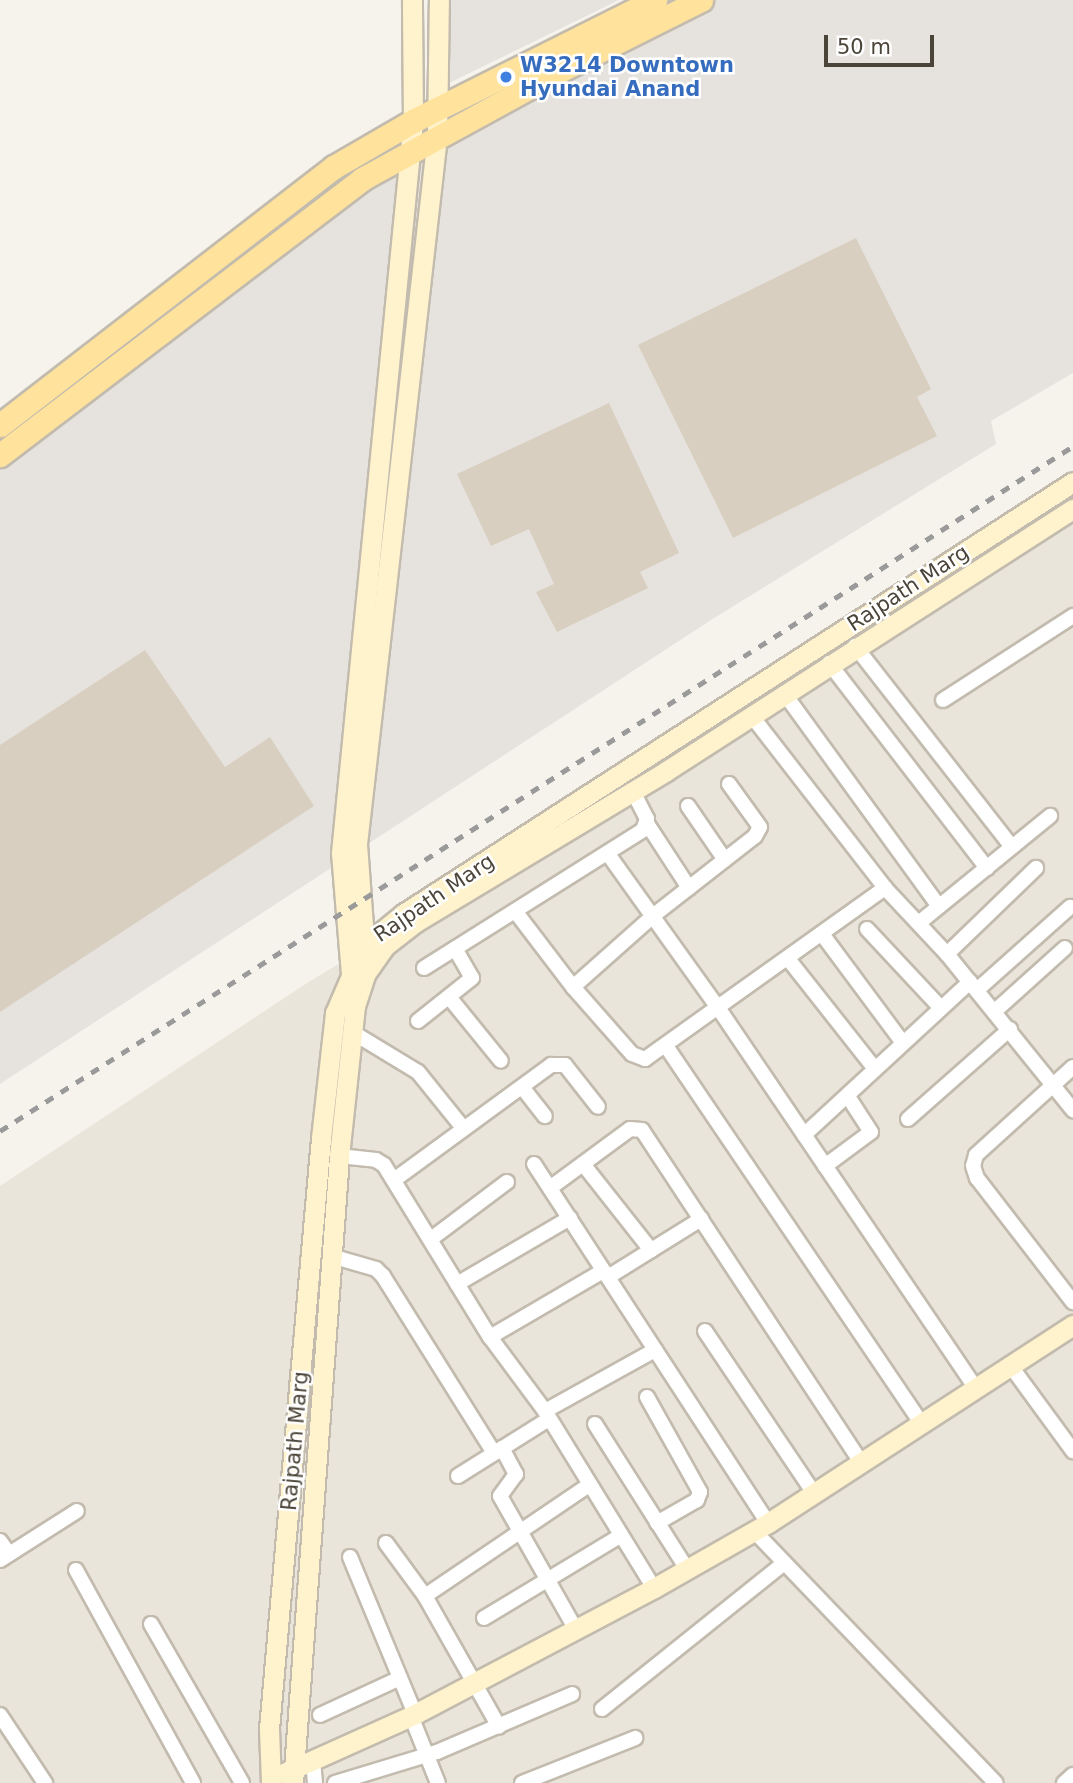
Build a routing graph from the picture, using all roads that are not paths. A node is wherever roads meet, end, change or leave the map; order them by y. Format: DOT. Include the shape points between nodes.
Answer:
graph roads {
  1 [pos="412,0"];
  2 [pos="439,0"];
  3 [pos="654,0"];
  4 [pos="701,0"];
  5 [pos="438,111"];
  6 [pos="413,121"];
  7 [pos="437,136"];
  8 [pos="409,152"];
  9 [pos="0,425"];
  10 [pos="0,455"];
  11 [pos="1073,482"];
  12 [pos="1073,509"];
  13 [pos="1073,616"];
  14 [pos="855,646"];
  15 [pos="829,663"];
  16 [pos="784,693"];
  17 [pos="943,700"];
  18 [pos="751,715"];
  19 [pos="729,784"];
  20 [pos="633,791"];
  21 [pos="688,806"];
  22 [pos="1050,816"];
  23 [pos="648,825"];
  24 [pos="1012,847"];
  25 [pos="608,854"];
  26 [pos="725,860"];
  27 [pos="987,868"];
  28 [pos="1036,868"];
  29 [pos="689,888"];
  30 [pos="885,888"];
  31 [pos="939,906"];
  32 [pos="1070,907"];
  33 [pos="515,911"];
  34 [pos="654,915"];
  35 [pos="920,922"];
  36 [pos="867,929"];
  37 [pos="822,934"];
  38 [pos="364,946"];
  39 [pos="455,948"];
  40 [pos="1065,948"];
  41 [pos="947,954"];
  42 [pos="789,960"];
  43 [pos="424,968"];
  44 [pos="358,972"];
  45 [pos="974,986"];
  46 [pos="573,987"];
  47 [pos="449,997"];
  48 [pos="941,1008"];
  49 [pos="719,1009"];
  50 [pos="995,1011"];
  51 [pos="418,1021"];
  52 [pos="1010,1029"];
  53 [pos="352,1032"];
  54 [pos="904,1043"];
  55 [pos="666,1046"];
  56 [pos="501,1061"];
  57 [pos="1073,1067"];
  58 [pos="875,1069"];
  59 [pos="1054,1082"];
  60 [pos="522,1087"];
  61 [pos="847,1095"];
  62 [pos="598,1107"];
  63 [pos="1073,1110"];
  64 [pos="545,1116"];
  65 [pos="908,1119"];
  66 [pos="464,1129"];
  67 [pos="804,1135"];
  68 [pos="339,1156"];
  69 [pos="534,1164"];
  70 [pos="583,1164"];
  71 [pos="825,1166"];
  72 [pos="394,1180"];
  73 [pos="507,1181"];
  74 [pos="550,1188"];
  75 [pos="570,1218"];
  76 [pos="701,1219"];
  77 [pos="431,1239"];
  78 [pos="651,1250"];
  79 [pos="331,1256"];
  80 [pos="605,1274"];
  81 [pos="457,1284"];
  82 [pos="1073,1303"];
  83 [pos="1073,1325"];
  84 [pos="705,1331"];
  85 [pos="490,1337"];
  86 [pos="655,1350"];
  87 [pos="1010,1365"];
  88 [pos="976,1388"];
  89 [pos="647,1397"];
  90 [pos="547,1415"];
  91 [pos="921,1422"];
  92 [pos="595,1424"];
  93 [pos="498,1451"];
  94 [pos="1073,1451"];
  95 [pos="860,1461"];
  96 [pos="458,1476"];
  97 [pos="589,1485"];
  98 [pos="814,1493"];
  99 [pos="77,1511"];
  100 [pos="657,1523"];
  101 [pos="761,1527"];
  102 [pos="520,1533"];
  103 [pos="620,1536"];
  104 [pos="0,1541"];
  105 [pos="386,1543"];
  106 [pos="4,1557"];
  107 [pos="350,1557"];
  108 [pos="784,1563"];
  109 [pos="687,1569"];
  110 [pos="76,1570"];
  111 [pos="547,1580"];
  112 [pos="654,1588"];
  113 [pos="425,1596"];
  114 [pos="484,1618"];
  115 [pos="151,1624"];
  116 [pos="576,1630"];
  117 [pos="400,1678"];
  118 [pos="478,1682"];
  119 [pos="572,1694"];
  120 [pos="602,1709"];
  121 [pos="0,1715"];
  122 [pos="320,1715"];
  123 [pos="413,1715"];
  124 [pos="499,1727"];
  125 [pos="635,1738"];
  126 [pos="427,1756"];
  127 [pos="313,1760"];
  128 [pos="1073,1775"];
  129 [pos="293,1776"];
  130 [pos="269,1782"];
  131 [pos="45,1783"];
  132 [pos="193,1783"];
  133 [pos="242,1783"];
  134 [pos="315,1783"];
  135 [pos="335,1783"];
  136 [pos="438,1783"];
  137 [pos="522,1783"];
  138 [pos="996,1783"];
  139 [pos="1064,1783"];
  1 -- 6 [label="main road, Rajpath Marg"];
  2 -- 5 [label="main road"];
  3 -- 5 [label="main road"];
  4 -- 7 [label="main road"];
  5 -- 6 [label="main road"];
  5 -- 7 [label="main road"];
  6 -- 8 [label="main road, Rajpath Marg"];
  6 -- 9 [label="main road" via="334,167"];
  7 -- 8 [label="main road"];
  7 -- 38 [label="main road" via="357,844"];
  8 -- 10 [label="main road" via="318,211"];
  8 -- 44 [label="main road, Rajpath Marg" via="341,853"];
  11 -- 38 [label="main road, Rajpath Marg" via="403,914"];
  12 -- 14 [label="main road, Rajpath Marg"];
  13 -- 17 [label="street"];
  14 -- 15 [label="main road, Rajpath Marg"];
  14 -- 24 [label="street"];
  15 -- 16 [label="main road, Rajpath Marg"];
  15 -- 27 [label="street"];
  16 -- 18 [label="main road, Rajpath Marg"];
  16 -- 31 [label="street"];
  18 -- 20 [label="main road, Rajpath Marg"];
  18 -- 30 [label="street"];
  19 -- 26 [label="street" via="760,827"];
  20 -- 23 [label="street"];
  20 -- 44 [label="main road, Rajpath Marg" via="416,922"];
  21 -- 26 [label="street"];
  22 -- 24 [label="street"];
  23 -- 25 [label="street"];
  23 -- 29 [label="street"];
  24 -- 27 [label="street"];
  25 -- 33 [label="street"];
  25 -- 34 [label="street"];
  26 -- 29 [label="street"];
  27 -- 31 [label="street"];
  28 -- 41 [label="street"];
  29 -- 34 [label="street"];
  30 -- 35 [label="street"];
  30 -- 37 [label="street"];
  31 -- 35 [label="street"];
  32 -- 45 [label="street"];
  33 -- 39 [label="street"];
  33 -- 46 [label="street"];
  34 -- 46 [label="street"];
  34 -- 49 [label="street"];
  35 -- 41 [label="street"];
  36 -- 48 [label="street"];
  37 -- 42 [label="street"];
  37 -- 54 [label="street"];
  38 -- 44 [label="main road, Rajpath Marg"];
  39 -- 43 [label="street"];
  39 -- 47 [label="street" via="472,978"];
  40 -- 50 [label="street"];
  41 -- 45 [label="street"];
  42 -- 49 [label="street"];
  42 -- 58 [label="street"];
  44 -- 53 [label="main road, Rajpath Marg"];
  44 -- 130 [label="main road, Rajpath Marg" via="335,1013 321,1138 269,1729"];
  45 -- 48 [label="street"];
  45 -- 50 [label="street"];
  46 -- 55 [label="street" via="638,1059"];
  47 -- 51 [label="street"];
  47 -- 56 [label="street"];
  48 -- 54 [label="street"];
  49 -- 55 [label="street"];
  49 -- 67 [label="street"];
  50 -- 52 [label="street"];
  52 -- 59 [label="street"];
  52 -- 65 [label="street"];
  53 -- 66 [label="street" via="418,1072"];
  53 -- 68 [label="main road, Rajpath Marg"];
  54 -- 58 [label="street"];
  55 -- 91 [label="street"];
  57 -- 59 [label="street"];
  58 -- 61 [label="street"];
  59 -- 63 [label="street"];
  59 -- 82 [label="street" via="976,1154 973,1166 977,1178"];
  60 -- 62 [label="street" via="559,1063"];
  60 -- 64 [label="street"];
  60 -- 66 [label="street"];
  61 -- 67 [label="street"];
  61 -- 71 [label="street" via="871,1132"];
  66 -- 72 [label="street"];
  67 -- 71 [label="street"];
  68 -- 72 [label="street" via="376,1160"];
  68 -- 79 [label="main road, Rajpath Marg"];
  69 -- 74 [label="street"];
  70 -- 74 [label="street"];
  70 -- 76 [label="street" via="637,1127"];
  70 -- 78 [label="street"];
  71 -- 88 [label="street"];
  72 -- 77 [label="street"];
  73 -- 77 [label="street"];
  74 -- 75 [label="street"];
  75 -- 80 [label="street"];
  75 -- 81 [label="street"];
  76 -- 78 [label="street"];
  76 -- 95 [label="street"];
  77 -- 81 [label="street"];
  78 -- 80 [label="street"];
  79 -- 93 [label="street" via="376,1269 383,1276"];
  79 -- 129 [label="main road, Rajpath Marg"];
  80 -- 85 [label="street"];
  80 -- 86 [label="street"];
  81 -- 85 [label="street"];
  83 -- 87 [label="main road"];
  84 -- 98 [label="street"];
  85 -- 90 [label="street"];
  86 -- 90 [label="street"];
  86 -- 101 [label="street"];
  87 -- 88 [label="main road"];
  87 -- 94 [label="street"];
  88 -- 91 [label="main road"];
  89 -- 100 [label="street" via="700,1492 697,1500"];
  90 -- 93 [label="street"];
  90 -- 97 [label="street"];
  91 -- 95 [label="main road"];
  92 -- 100 [label="street"];
  93 -- 96 [label="street"];
  93 -- 102 [label="street" via="516,1474 500,1496"];
  95 -- 98 [label="main road"];
  97 -- 102 [label="street"];
  97 -- 103 [label="street"];
  98 -- 101 [label="main road"];
  99 -- 106 [label="street"];
  100 -- 109 [label="street"];
  101 -- 108 [label="street"];
  101 -- 109 [label="main road"];
  102 -- 111 [label="street"];
  102 -- 113 [label="street"];
  103 -- 111 [label="street"];
  103 -- 112 [label="street"];
  104 -- 106 [label="street"];
  105 -- 113 [label="street"];
  107 -- 117 [label="street"];
  108 -- 120 [label="street"];
  108 -- 138 [label="street"];
  109 -- 112 [label="main road"];
  110 -- 132 [label="street"];
  111 -- 114 [label="street"];
  111 -- 116 [label="street"];
  112 -- 116 [label="main road"];
  113 -- 118 [label="street"];
  115 -- 133 [label="street"];
  116 -- 118 [label="main road"];
  117 -- 122 [label="street"];
  117 -- 123 [label="street"];
  118 -- 123 [label="main road"];
  118 -- 124 [label="street"];
  119 -- 124 [label="street"];
  121 -- 131 [label="street"];
  123 -- 126 [label="street"];
  123 -- 127 [label="main road"];
  124 -- 126 [label="street"];
  125 -- 137 [label="street"];
  126 -- 135 [label="street"];
  126 -- 136 [label="street"];
  127 -- 129 [label="main road"];
  127 -- 134 [label="street"];
  128 -- 139 [label="street"];
  129 -- 130 [label="main road"];
}
